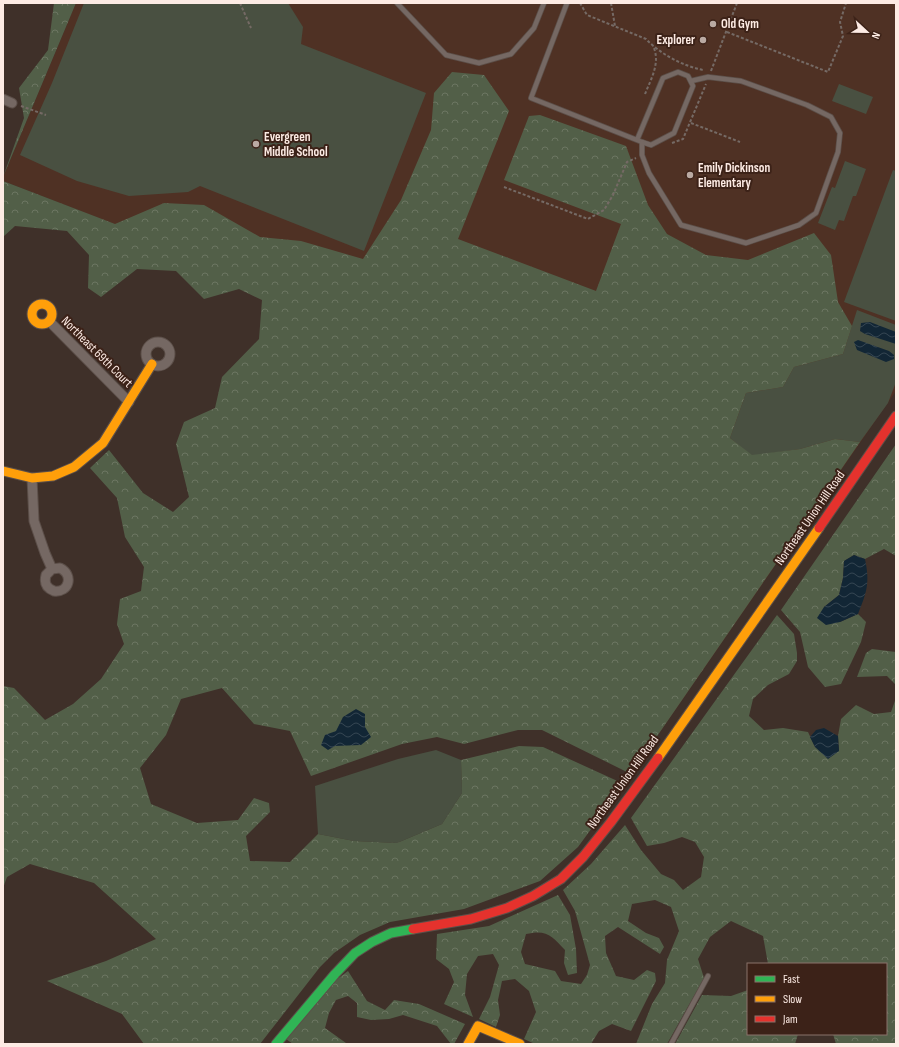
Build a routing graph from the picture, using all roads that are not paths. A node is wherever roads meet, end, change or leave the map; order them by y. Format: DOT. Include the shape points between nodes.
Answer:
graph roads {
  1 [pos="397,3"];
  2 [pos="544,3"];
  3 [pos="567,3"];
  4 [pos="691,82"];
  5 [pos="3,99"];
  6 [pos="12,102"];
  7 [pos="640,141"];
  8 [pos="49,322"];
  9 [pos="152,364"];
  10 [pos="129,402"];
  11 [pos="896,416"];
  12 [pos="3,470"];
  13 [pos="32,478"];
  14 [pos="52,569"];
  15 [pos="708,976"];
  16 [pos="276,1044"];
  17 [pos="468,1044"];
  18 [pos="520,1044"];
  19 [pos="671,1044"];
  1 -- 2 [label="lane" via="446,55 479,63 511,54 534,28"];
  3 -- 7 [label="lane" via="531,98"];
  4 -- 7 [label="lane" via="693,86 674,133 651,145"];
  4 -- 7 [label="lane" via="688,76 678,72 663,78"];
  4 -- 7 [label="lane" via="708,77 741,81 832,117 840,133 838,152 816,213 799,225 746,243 681,225 649,173"];
  5 -- 6 [label="street"];
  8 -- 10 [label="street, Northeast 69th Court"];
  9 -- 10 [label="street, Northeast 69th Court"];
  10 -- 13 [label="street" via="102,443 90,455 74,467 53,476"];
  11 -- 16 [label="street, Northeast Union Hill Road" via="659,756 612,822 583,857 561,879 507,908 471,919 391,933 372,942 355,953 334,974"];
  12 -- 13 [label="street"];
  13 -- 14 [label="street" via="34,521"];
  15 -- 19 [label="lane"];
  17 -- 18 [label="street" via="478,1026"];
}
